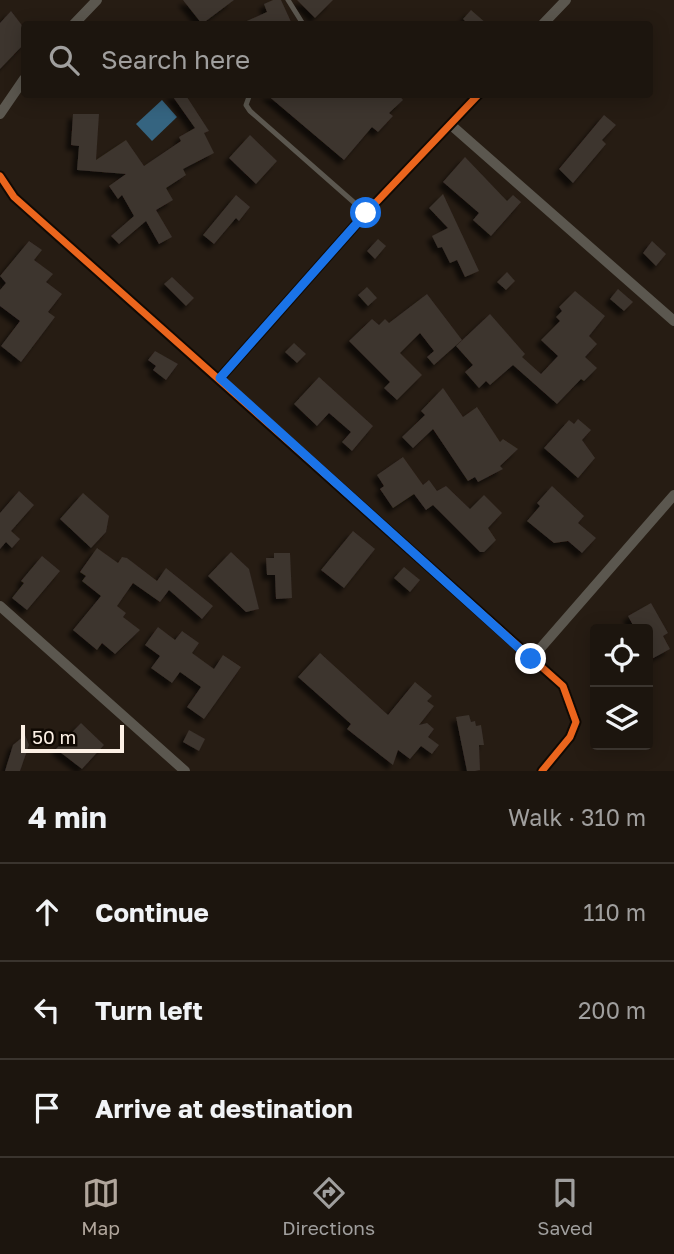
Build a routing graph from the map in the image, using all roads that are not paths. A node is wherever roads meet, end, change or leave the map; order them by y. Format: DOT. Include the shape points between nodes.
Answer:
graph roads {
  1 [pos="97,0"];
  2 [pos="288,0"];
  3 [pos="566,0"];
  4 [pos="77,21"];
  5 [pos="301,21"];
  6 [pos="546,21"];
  7 [pos="21,83"];
  8 [pos="249,98"];
  9 [pos="475,98"];
  10 [pos="0,114"];
  11 [pos="451,125"];
  12 [pos="0,176"];
  13 [pos="366,213"];
  14 [pos="674,321"];
  15 [pos="220,378"];
  16 [pos="674,495"];
  17 [pos="0,606"];
  18 [pos="531,659"];
  19 [pos="185,771"];
  20 [pos="542,771"];
  1 -- 4 [label="street"];
  2 -- 5 [label="lane"];
  3 -- 6 [label="street"];
  7 -- 10 [label="street"];
  8 -- 13 [label="lane" via="250,111"];
  9 -- 11 [label="street"];
  11 -- 13 [label="street"];
  11 -- 14 [label="street"];
  12 -- 15 [label="street" via="15,198"];
  13 -- 15 [label="street"];
  15 -- 18 [label="street"];
  16 -- 18 [label="street"];
  17 -- 19 [label="street"];
  18 -- 20 [label="street" via="563,686 576,722 570,737"];
}
